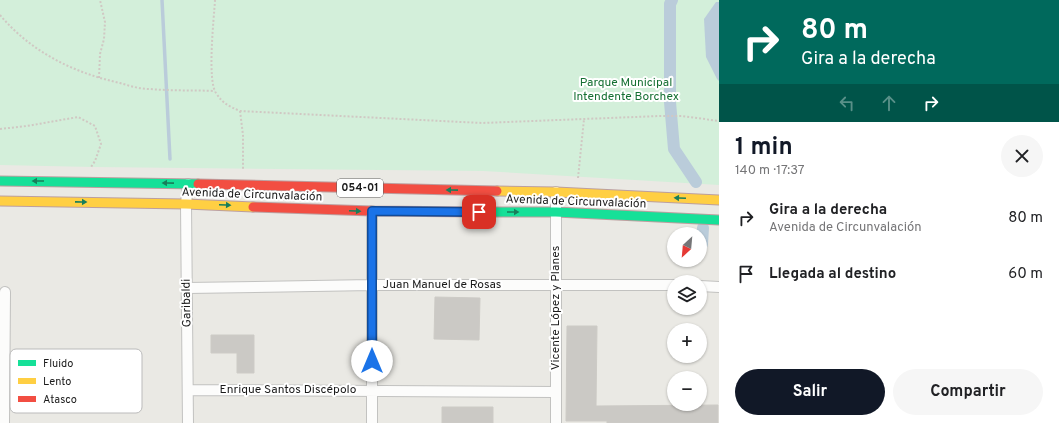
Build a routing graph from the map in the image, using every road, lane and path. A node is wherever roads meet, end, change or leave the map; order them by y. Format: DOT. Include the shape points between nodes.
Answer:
graph roads {
  1 [pos="100,0"];
  2 [pos="215,0"];
  3 [pos="0,15"];
  4 [pos="99,78"];
  5 [pos="214,91"];
  6 [pos="240,111"];
  7 [pos="584,119"];
  8 [pos="719,121"];
  9 [pos="0,129"];
  10 [pos="244,173"];
  11 [pos="0,181"];
  12 [pos="78,182"];
  13 [pos="577,182"];
  14 [pos="188,184"];
  15 [pos="556,192"];
  16 [pos="0,200"];
  17 [pos="719,200"];
  18 [pos="186,204"];
  19 [pos="372,211"];
  20 [pos="556,212"];
  21 [pos="719,220"];
  22 [pos="372,285"];
  23 [pos="556,285"];
  24 [pos="667,285"];
  25 [pos="707,286"];
  26 [pos="719,287"];
  27 [pos="187,288"];
  28 [pos="5,292"];
  29 [pos="188,390"];
  30 [pos="372,391"];
  31 [pos="556,392"];
  32 [pos="4,423"];
  33 [pos="188,423"];
  34 [pos="372,423"];
  35 [pos="556,423"];
  1 -- 4 [label="path" via="105,22"];
  2 -- 5 [label="path" via="211,68"];
  3 -- 4 [label="path" via="18,34 45,55"];
  4 -- 5 [label="path" via="149,89"];
  5 -- 6 [label="path" via="224,103"];
  6 -- 7 [label="path" via="482,123"];
  6 -- 10 [label="path"];
  7 -- 8 [label="path" via="682,116"];
  7 -- 13 [label="path"];
  9 -- 12 [label="path" via="78,117 95,126 102,144 95,161"];
  12 -- 11 [label="highway, Avenida de Circunvalación / 054-01, one-way"];
  14 -- 12 [label="highway, Avenida de Circunvalación / 054-01, one-way"];
  15 -- 14 [label="highway, Avenida de Circunvalación / 054-01, one-way"];
  14 -- 18 [label="street, Garibaldi"];
  17 -- 15 [label="highway, Avenida de Circunvalación / 054-01, one-way"];
  15 -- 20 [label="street, Vicente López y Planes"];
  16 -- 18 [label="highway, Avenida de Circunvalación / 054-01, one-way"];
  18 -- 19 [label="highway, Avenida de Circunvalación / 054-01, one-way"];
  18 -- 27 [label="street, Garibaldi"];
  19 -- 20 [label="highway, Avenida de Circunvalación / 054-01, one-way"];
  19 -- 22 [label="street"];
  20 -- 21 [label="highway, Avenida de Circunvalación / 054-01"];
  20 -- 23 [label="street, Vicente López y Planes"];
  22 -- 23 [label="street, Juan Manuel de Rosas"];
  22 -- 27 [label="street, Juan Manuel de Rosas"];
  22 -- 30 [label="street"];
  23 -- 24 [label="street, Juan Manuel de Rosas"];
  23 -- 31 [label="street, Vicente López y Planes"];
  25 -- 26 [label="street"];
  27 -- 29 [label="street, Garibaldi"];
  28 -- 32 [label="street"];
  29 -- 30 [label="street, Enrique Santos Discépolo"];
  29 -- 33 [label="street, Garibaldi"];
  30 -- 31 [label="street, Enrique Santos Discépolo"];
  30 -- 34 [label="street"];
  31 -- 35 [label="street, Vicente López y Planes"];
}
